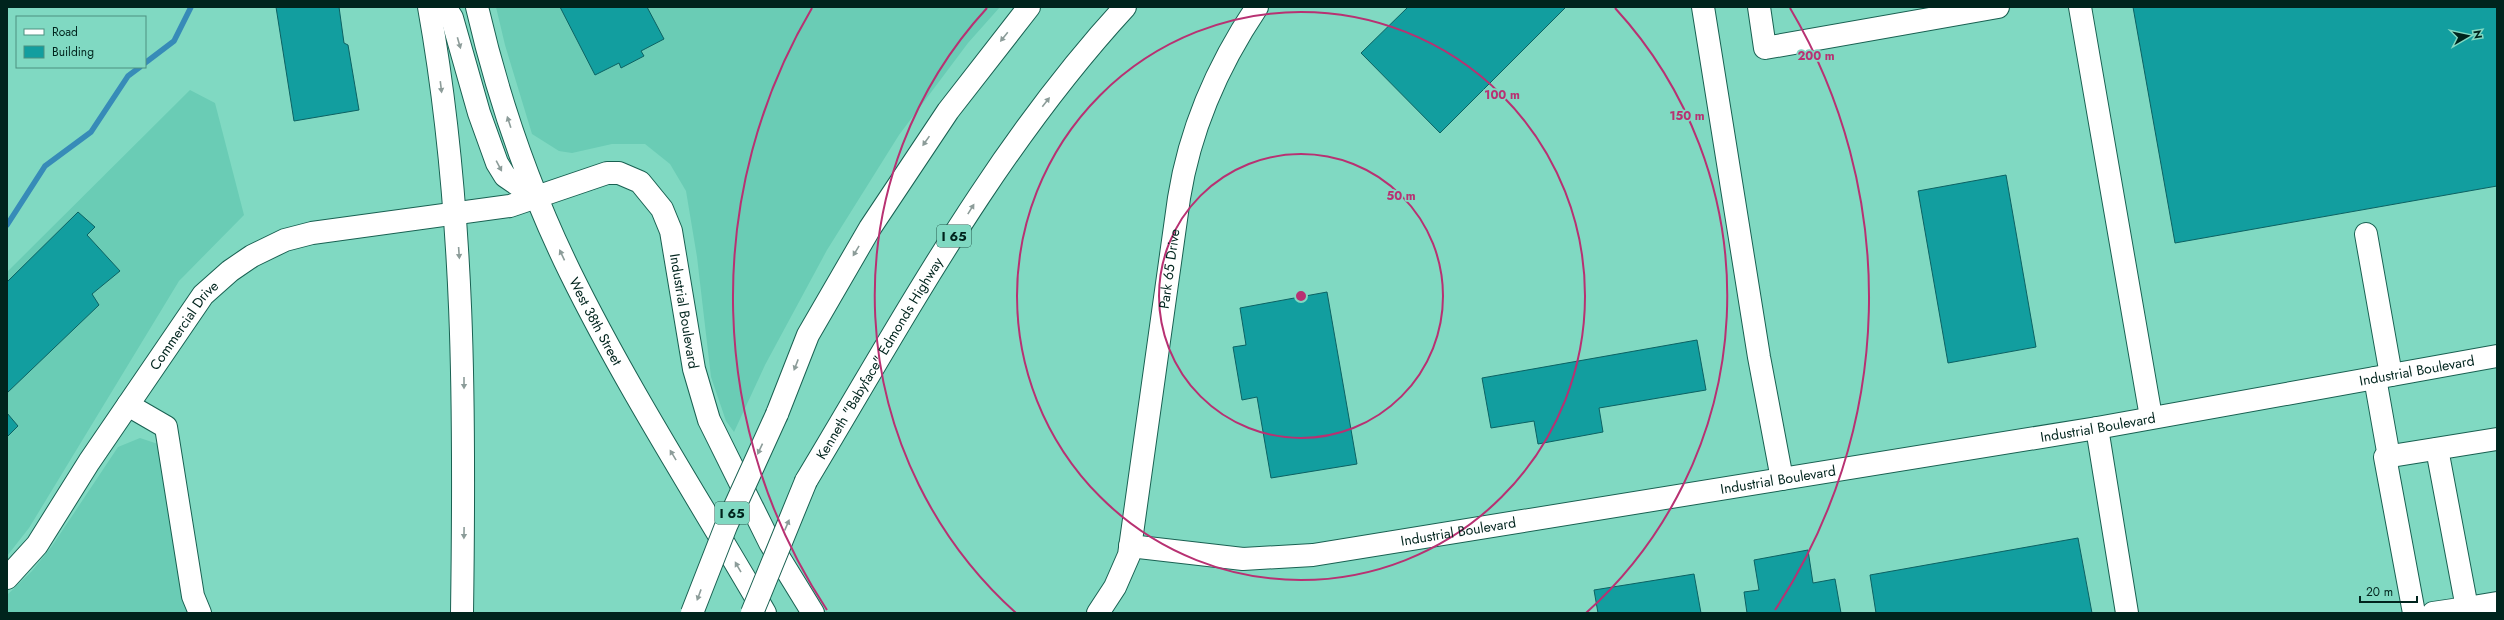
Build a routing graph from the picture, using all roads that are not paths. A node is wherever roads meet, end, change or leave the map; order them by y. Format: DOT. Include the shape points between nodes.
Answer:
graph roads {
  1 [pos="429,7"];
  2 [pos="445,7"];
  3 [pos="477,7"];
  4 [pos="1029,7"];
  5 [pos="1125,7"];
  6 [pos="1257,7"];
  7 [pos="1702,7"];
  8 [pos="1759,7"];
  9 [pos="1998,7"];
  10 [pos="2080,7"];
  11 [pos="537,198"];
  12 [pos="456,214"];
  13 [pos="2366,234"];
  14 [pos="2497,356"];
  15 [pos="2383,376"];
  16 [pos="128,405"];
  17 [pos="2152,418"];
  18 [pos="2097,428"];
  19 [pos="2497,440"];
  20 [pos="2437,449"];
  21 [pos="2389,457"];
  22 [pos="1782,479"];
  23 [pos="1130,546"];
  24 [pos="7,578"];
  25 [pos="2497,603"];
  26 [pos="2467,608"];
  27 [pos="200,613"];
  28 [pos="462,613"];
  29 [pos="692,613"];
  30 [pos="752,613"];
  31 [pos="765,613"];
  32 [pos="813,613"];
  33 [pos="1098,613"];
  34 [pos="2127,613"];
  35 [pos="2414,613"];
  36 [pos="2433,613"];
  1 -- 12 [label="main road, one-way"];
  2 -- 11 [label="main road, one-way" via="452,18 479,113 498,163 505,176"];
  11 -- 3 [label="main road, West 38th Street, one-way" via="502,101"];
  4 -- 29 [label="main road, I 65, one-way, bridge" via="948,111 870,228 808,335 777,414 726,526"];
  30 -- 5 [label="main road, Kenneth \"Babyface\" Edmonds Highway / I 65, one-way, bridge" via="806,481 918,292 987,184 1038,112"];
  6 -- 23 [label="main road, Park 65 Drive" via="1232,46 1209,94 1182,180"];
  7 -- 22 [label="main road" via="1759,357"];
  8 -- 9 [label="main road" via="1765,48"];
  10 -- 17 [label="main road"];
  11 -- 12 [label="main road, Industrial Boulevard" via="510,206"];
  31 -- 11 [label="main road, West 38th Street, one-way" via="616,359 570,273"];
  11 -- 32 [label="main road, Industrial Boulevard" via="593,176 619,174 640,182 662,209 672,236 694,369 709,420 770,543"];
  12 -- 16 [label="main road, Commercial Drive" via="312,233 285,240 252,256 203,295"];
  12 -- 28 [label="main road, one-way" via="463,344"];
  13 -- 15 [label="main road"];
  14 -- 15 [label="main road, Industrial Boulevard"];
  15 -- 17 [label="main road, Industrial Boulevard"];
  15 -- 21 [label="main road"];
  16 -- 24 [label="main road, Commercial Drive" via="37,545"];
  16 -- 27 [label="main road" via="166,426 192,596"];
  17 -- 18 [label="main road, Industrial Boulevard"];
  18 -- 22 [label="main road, Industrial Boulevard"];
  18 -- 34 [label="main road"];
  19 -- 20 [label="main road"];
  20 -- 21 [label="main road"];
  20 -- 26 [label="main road"];
  21 -- 35 [label="main road" via="2386,457"];
  22 -- 23 [label="main road, Industrial Boulevard" via="1294,558 1225,558"];
  23 -- 33 [label="main road" via="1115,587"];
  25 -- 26 [label="main road"];
  26 -- 36 [label="main road"];
}
